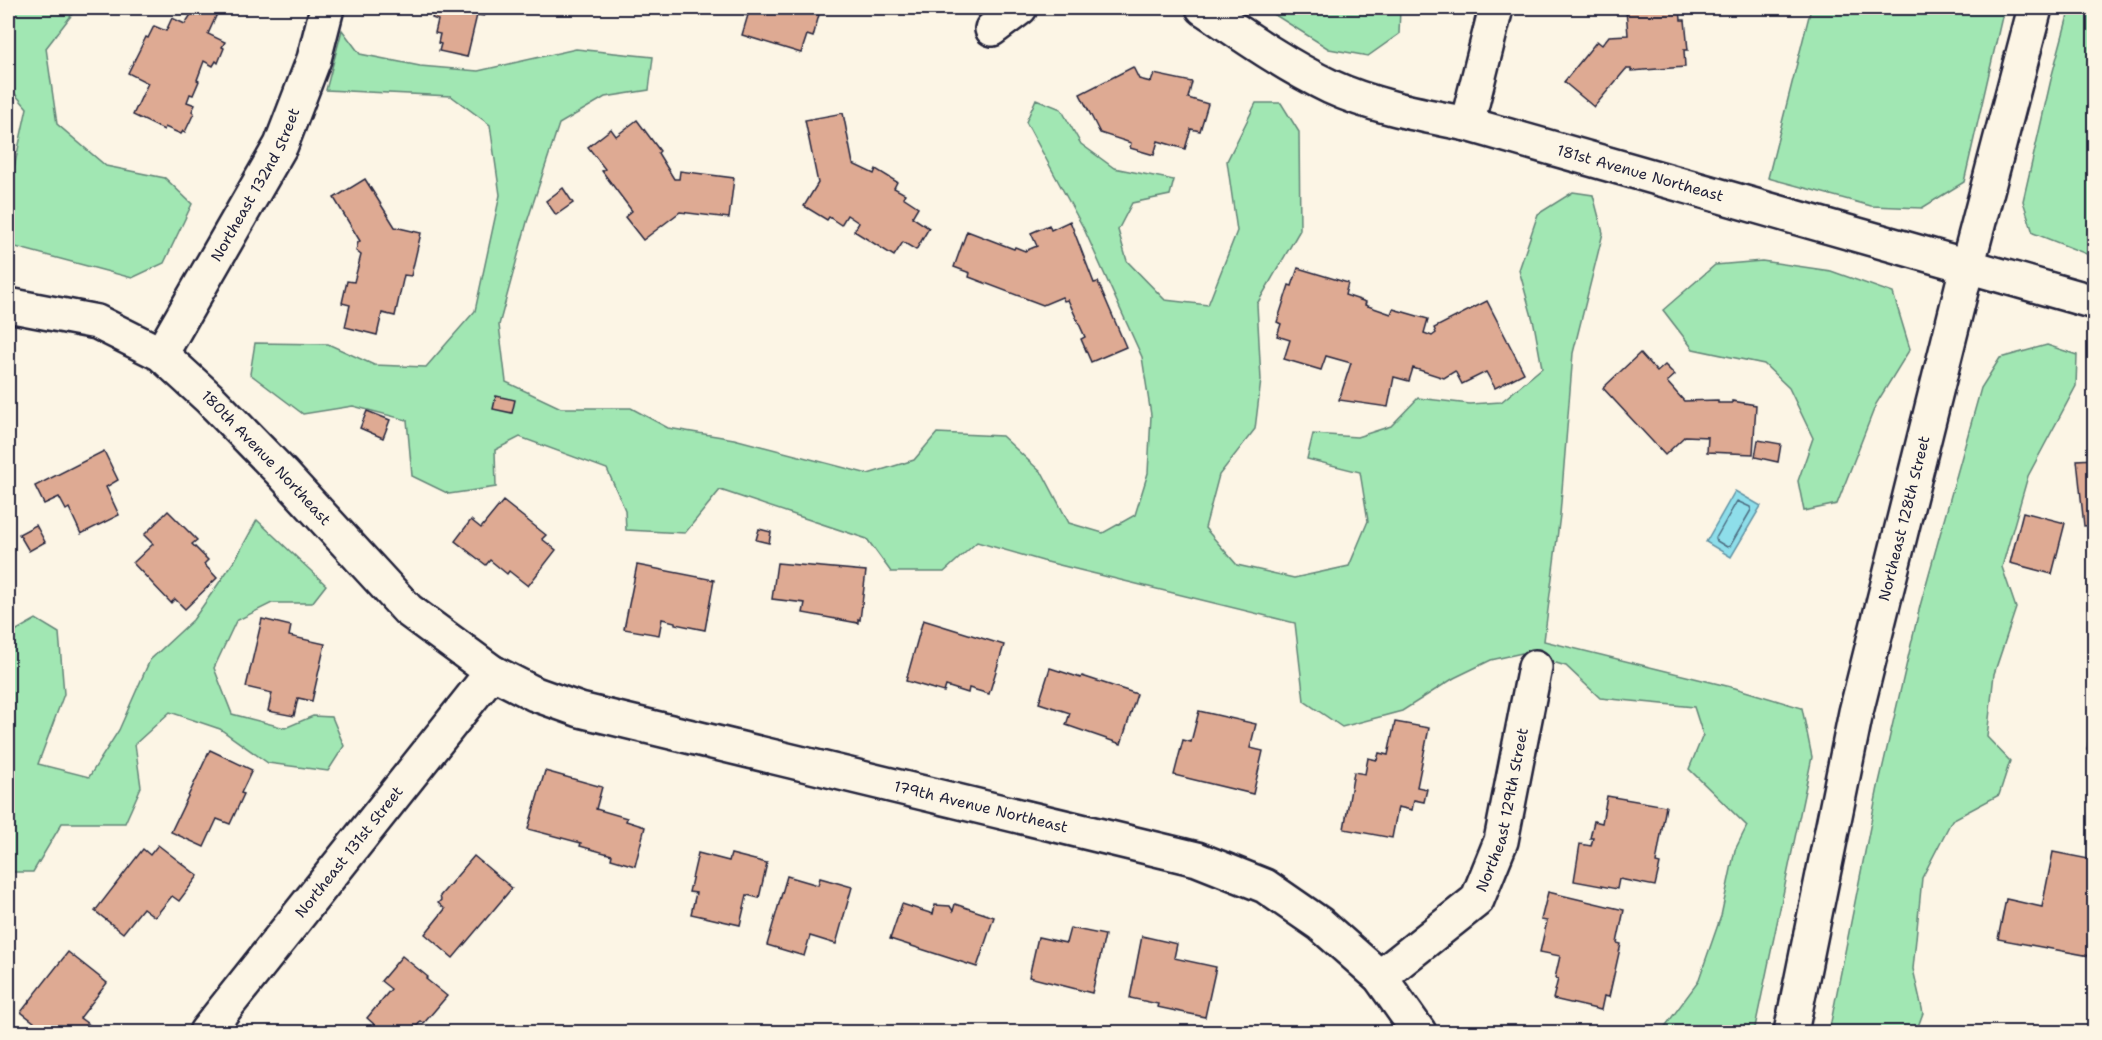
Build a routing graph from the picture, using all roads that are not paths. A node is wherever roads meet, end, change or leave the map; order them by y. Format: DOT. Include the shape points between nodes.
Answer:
graph roads {
  1 [pos="327,8"];
  2 [pos="1020,8"];
  3 [pos="1203,8"];
  4 [pos="1496,8"];
  5 [pos="2035,8"];
  6 [pos="992,29"];
  7 [pos="1467,124"];
  8 [pos="1967,267"];
  9 [pos="2094,302"];
  10 [pos="8,305"];
  11 [pos="161,354"];
  12 [pos="1535,667"];
  13 [pos="492,672"];
  14 [pos="1380,977"];
  15 [pos="206,1032"];
  16 [pos="1419,1032"];
  17 [pos="1791,1032"];
  1 -- 11 [label="street, Northeast 132nd Street" via="314,59 281,145"];
  2 -- 6 [label="street"];
  3 -- 7 [label="street, 181st Avenue Northeast" via="1266,51 1333,88 1407,112"];
  4 -- 7 [label="street"];
  5 -- 8 [label="street, Northeast 128th Street"];
  7 -- 8 [label="street, 181st Avenue Northeast"];
  8 -- 9 [label="street, 181st Avenue Northeast"];
  8 -- 17 [label="street, Northeast 128th Street" via="1856,712"];
  10 -- 11 [label="street, 180th Avenue Northeast" via="97,322"];
  11 -- 13 [label="street, 180th Avenue Northeast" via="283,474 408,610"];
  12 -- 14 [label="street, Northeast 129th Street" via="1501,841 1477,900"];
  13 -- 14 [label="street, 179th Avenue Northeast" via="535,694 580,710 1197,860 1266,886 1320,924"];
  13 -- 15 [label="street, Northeast 131st Street"];
  14 -- 16 [label="street, 179th Avenue Northeast"];
}
